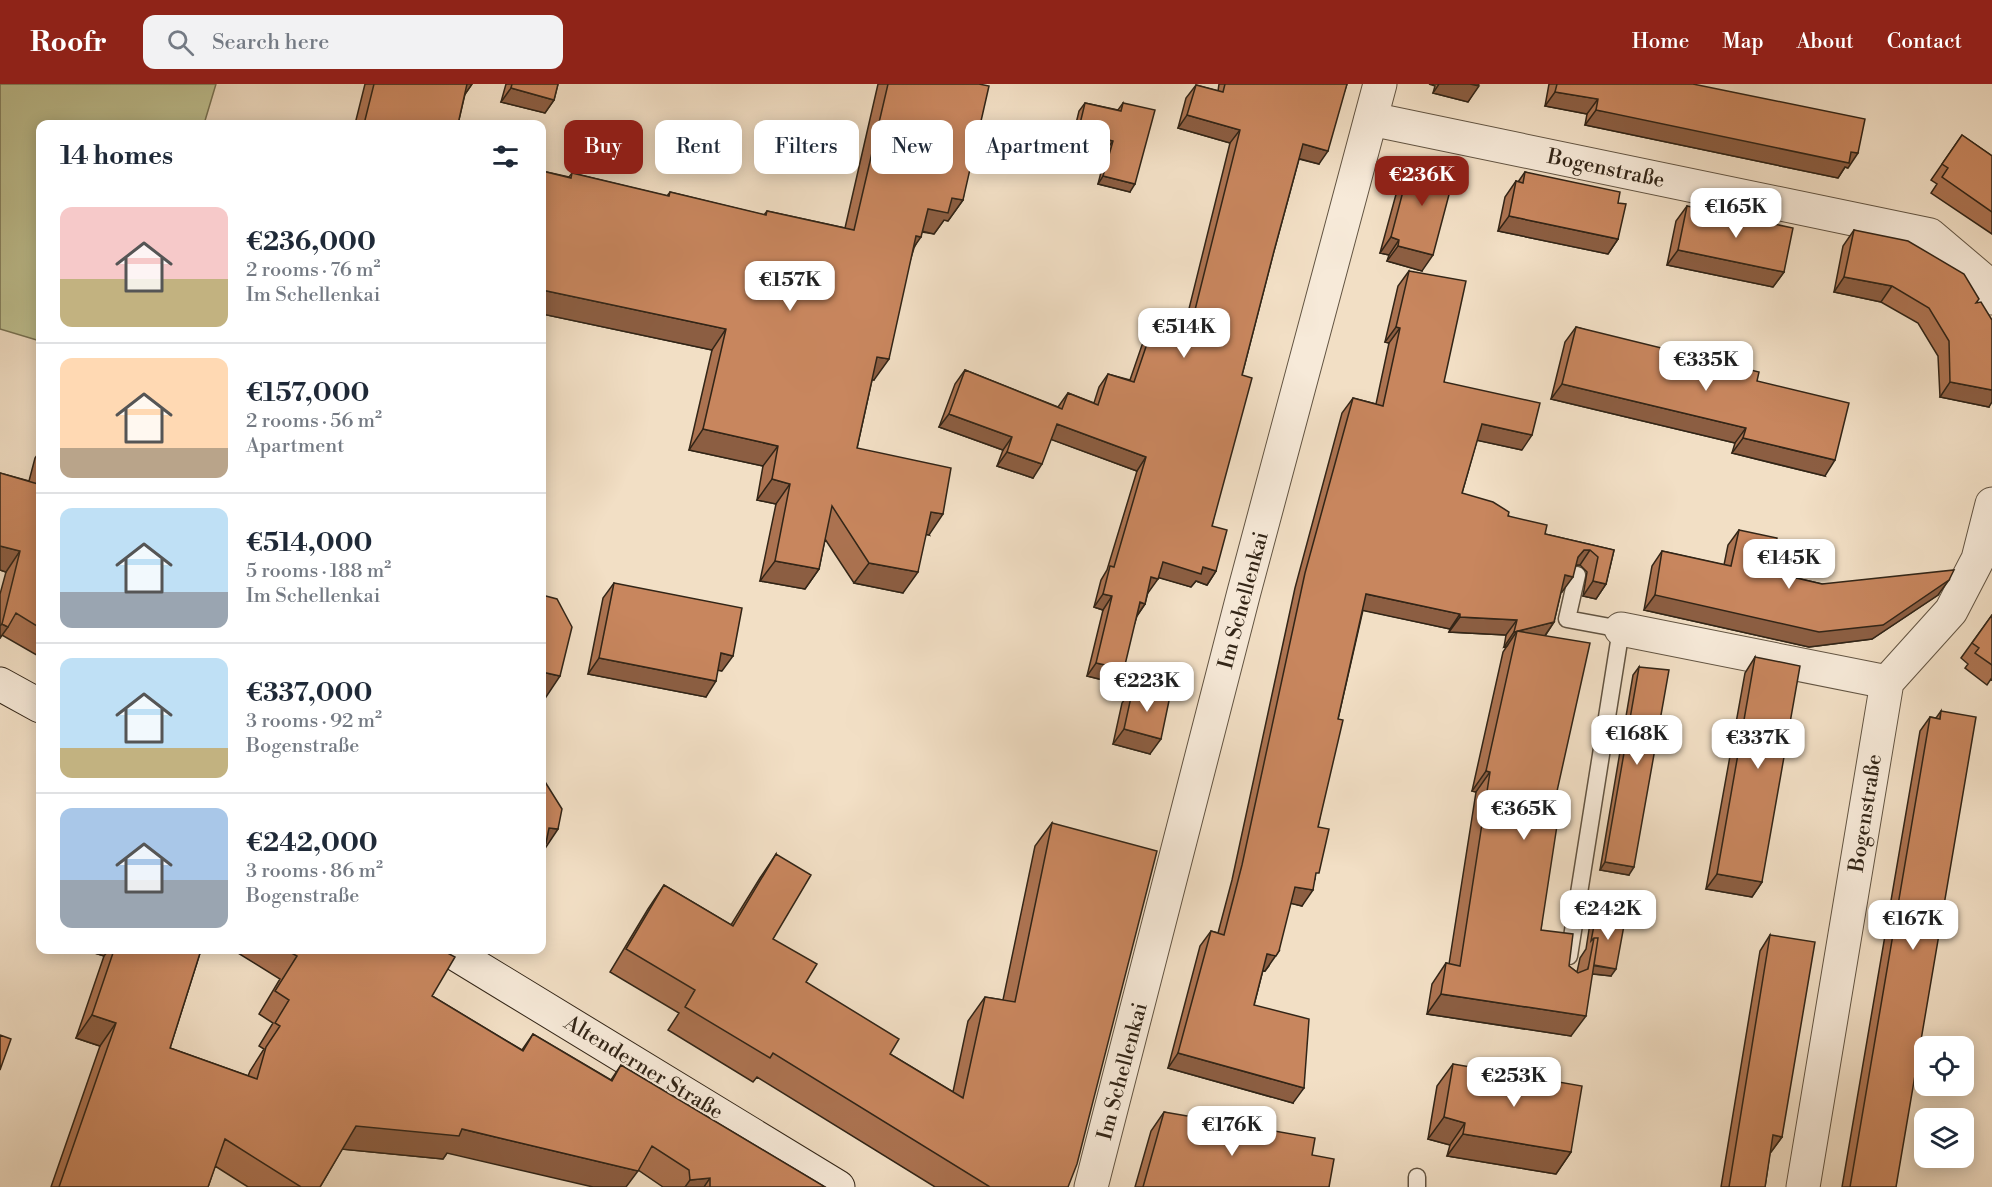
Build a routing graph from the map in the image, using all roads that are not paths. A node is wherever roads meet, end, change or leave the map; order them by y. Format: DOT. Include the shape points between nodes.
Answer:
graph roads {
  1 [pos="1380,84"];
  2 [pos="1371,119"];
  3 [pos="1992,298"];
  4 [pos="1992,504"];
  5 [pos="1577,574"];
  6 [pos="1621,629"];
  7 [pos="1887,682"];
  8 [pos="0,684"];
  9 [pos="36,704"];
  10 [pos="456,954"];
  11 [pos="1567,972"];
  12 [pos="838,1187"];
  13 [pos="1091,1187"];
  14 [pos="1803,1187"];
  1 -- 2 [label="street, Im Schellenkai"];
  2 -- 3 [label="street, Bogenstraße" via="1930,235 1983,280"];
  2 -- 13 [label="street, Im Schellenkai"];
  4 -- 7 [label="street" via="1978,560 1951,611"];
  5 -- 6 [label="lane" via="1567,619"];
  6 -- 7 [label="street"];
  6 -- 11 [label="lane"];
  7 -- 14 [label="street, Bogenstraße"];
  8 -- 9 [label="street"];
  10 -- 12 [label="street, Altenderner Straße"];
}
